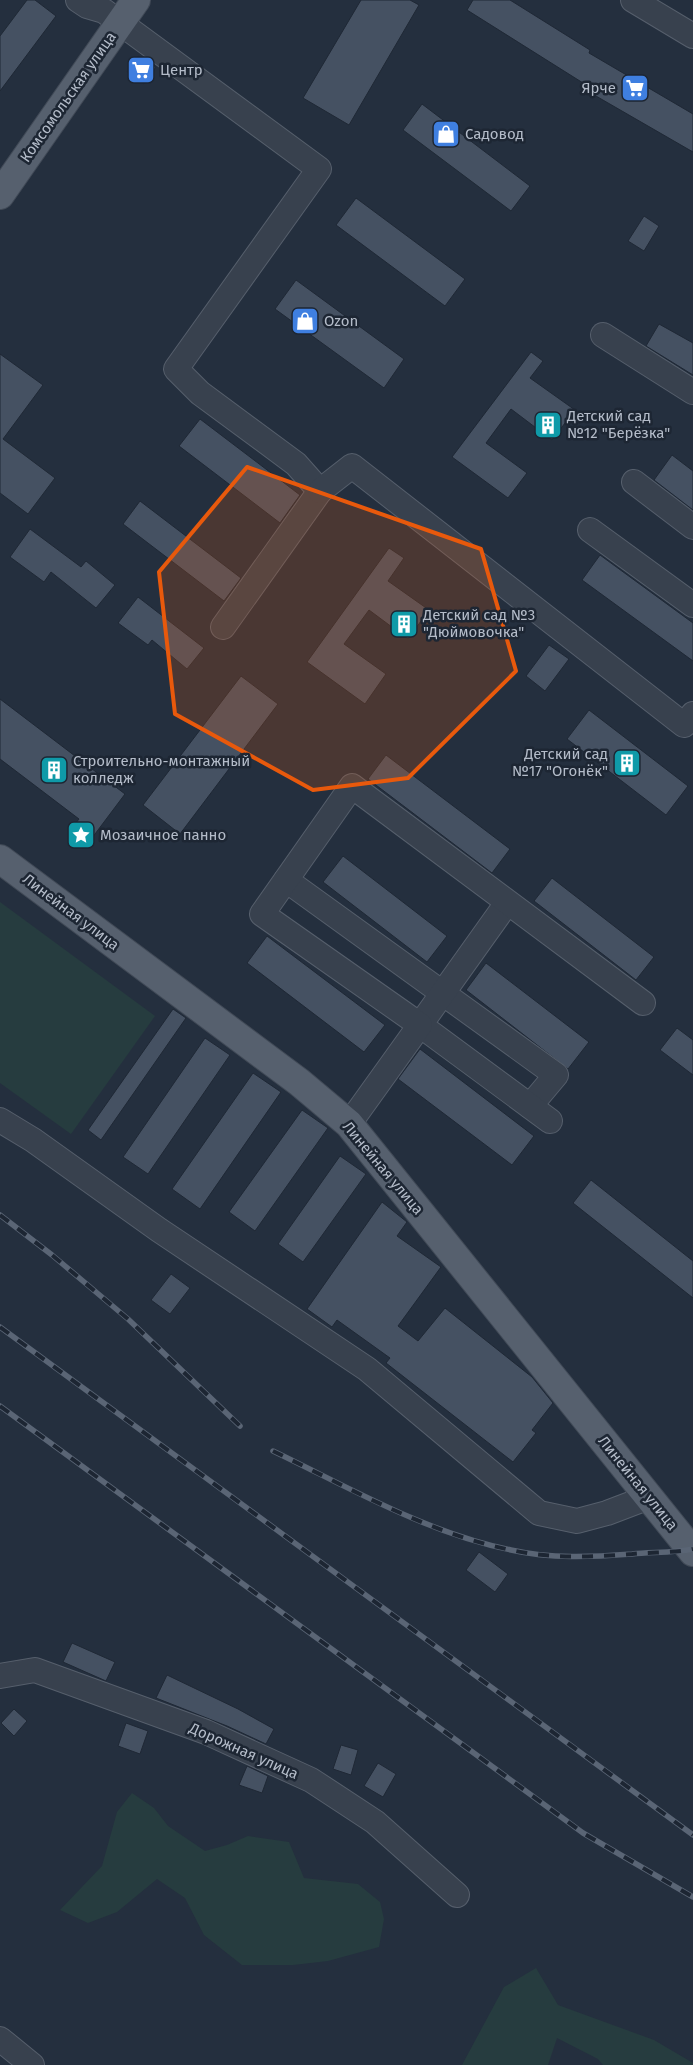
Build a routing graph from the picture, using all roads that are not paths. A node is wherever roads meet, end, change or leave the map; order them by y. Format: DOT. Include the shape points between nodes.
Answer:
graph roads {
  1 [pos="78,0"];
  2 [pos="136,0"];
  3 [pos="633,0"];
  4 [pos="119,24"];
  5 [pos="693,36"];
  6 [pos="0,195"];
  7 [pos="603,335"];
  8 [pos="693,392"];
  9 [pos="634,482"];
  10 [pos="320,491"];
  11 [pos="693,527"];
  12 [pos="590,530"];
  13 [pos="693,605"];
  14 [pos="223,628"];
  15 [pos="693,714"];
  16 [pos="0,860"];
  17 [pos="286,880"];
  18 [pos="507,903"];
  19 [pos="443,993"];
  20 [pos="643,1003"];
  21 [pos="420,1025"];
  22 [pos="530,1106"];
  23 [pos="0,1120"];
  24 [pos="550,1121"];
  25 [pos="349,1124"];
  26 [pos="649,1497"];
  27 [pos="693,1552"];
  28 [pos="0,1676"];
  29 [pos="457,1895"];
  30 [pos="0,2039"];
  31 [pos="32,2065"];
  1 -- 4 [label="street" via="104,11"];
  2 -- 4 [label="main road, Комсомольская улица"];
  3 -- 5 [label="street"];
  4 -- 6 [label="main road, Комсомольская улица"];
  4 -- 10 [label="street" via="319,169 176,369 200,393 296,464"];
  7 -- 8 [label="street"];
  9 -- 11 [label="street"];
  10 -- 14 [label="street"];
  10 -- 15 [label="street" via="352,466 684,725"];
  12 -- 13 [label="street"];
  16 -- 25 [label="main road, Линейная улица" via="299,1082"];
  17 -- 18 [label="street" via="352,786"];
  17 -- 19 [label="street"];
  17 -- 21 [label="street" via="262,914"];
  18 -- 19 [label="street"];
  18 -- 20 [label="street"];
  19 -- 21 [label="street"];
  19 -- 22 [label="street" via="556,1074"];
  21 -- 22 [label="street"];
  21 -- 25 [label="street"];
  22 -- 24 [label="street"];
  23 -- 26 [label="street" via="34,1140 159,1230 367,1370 539,1513 577,1521"];
  25 -- 26 [label="main road, Линейная улица"];
  26 -- 27 [label="main road, Линейная улица"];
  28 -- 29 [label="street, Дорожная улица" via="35,1670 206,1732 311,1780 375,1822"];
  30 -- 31 [label="street"];
}
